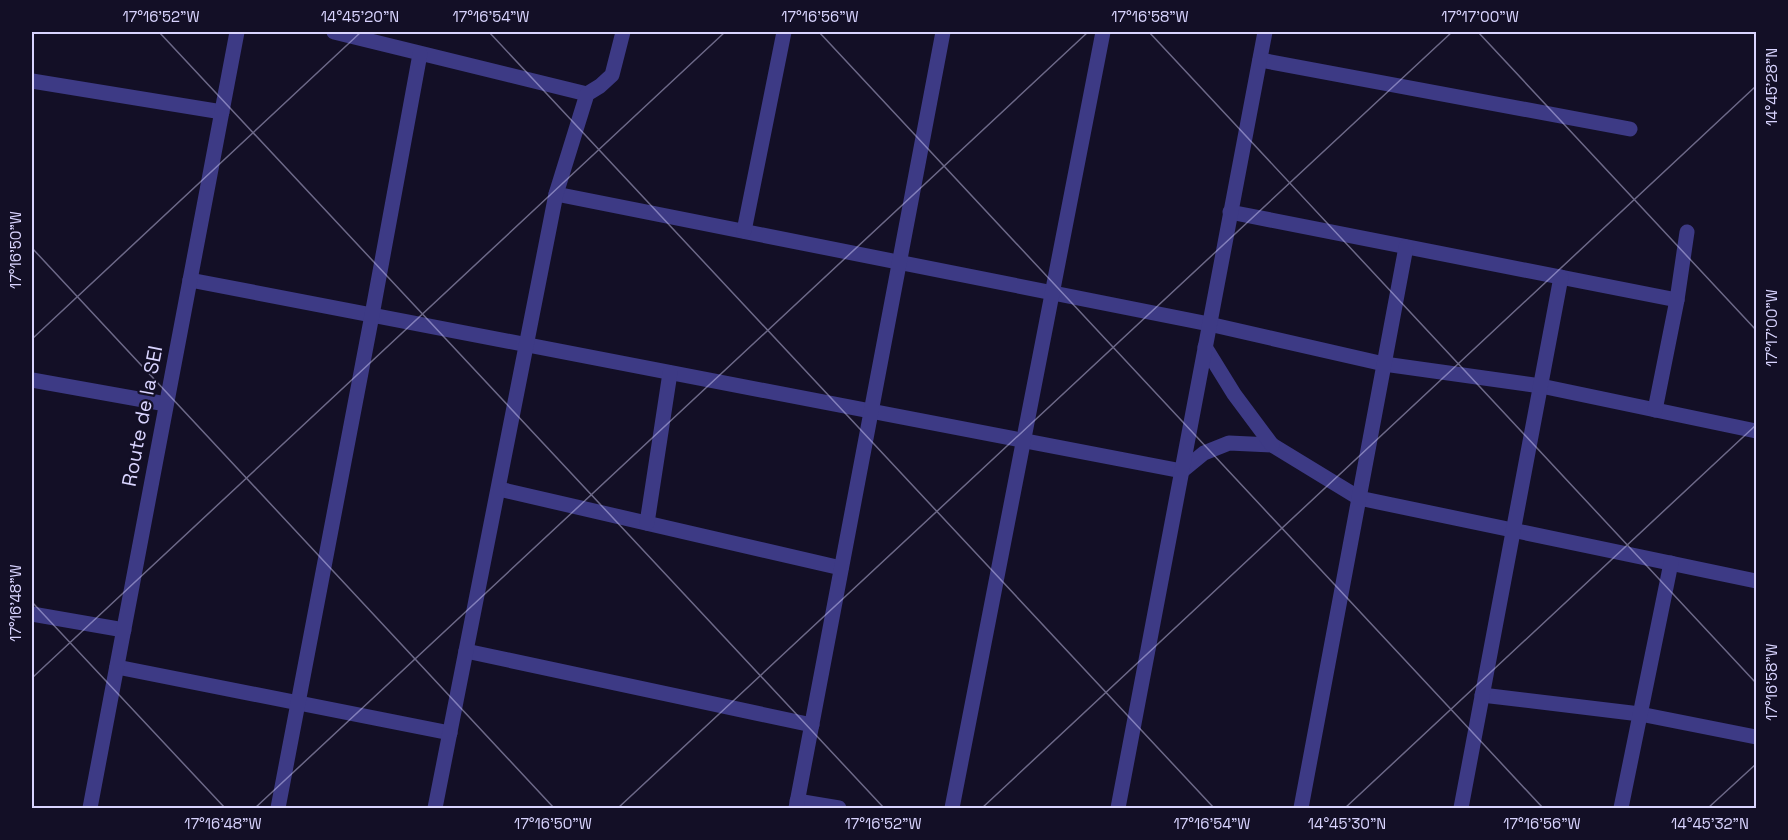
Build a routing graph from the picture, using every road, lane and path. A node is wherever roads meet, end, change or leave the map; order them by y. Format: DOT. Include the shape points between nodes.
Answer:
graph roads {
  1 [pos="237,32"];
  2 [pos="334,32"];
  3 [pos="623,32"];
  4 [pos="784,32"];
  5 [pos="943,32"];
  6 [pos="1103,32"];
  7 [pos="1265,32"];
  8 [pos="420,54"];
  9 [pos="1260,60"];
  10 [pos="32,81"];
  11 [pos="587,94"];
  12 [pos="222,112"];
  13 [pos="1630,129"];
  14 [pos="556,194"];
  15 [pos="1230,212"];
  16 [pos="744,231"];
  17 [pos="1687,232"];
  18 [pos="1406,247"];
  19 [pos="900,262"];
  20 [pos="1561,277"];
  21 [pos="190,280"];
  22 [pos="1052,293"];
  23 [pos="1677,300"];
  24 [pos="372,315"];
  25 [pos="1209,324"];
  26 [pos="526,345"];
  27 [pos="1205,347"];
  28 [pos="1384,364"];
  29 [pos="670,373"];
  30 [pos="32,380"];
  31 [pos="1541,386"];
  32 [pos="166,404"];
  33 [pos="1655,410"];
  34 [pos="871,411"];
  35 [pos="1756,431"];
  36 [pos="1024,441"];
  37 [pos="1272,445"];
  38 [pos="1182,471"];
  39 [pos="499,489"];
  40 [pos="1359,498"];
  41 [pos="647,523"];
  42 [pos="1513,531"];
  43 [pos="1671,564"];
  44 [pos="841,568"];
  45 [pos="1756,581"];
  46 [pos="32,615"];
  47 [pos="124,630"];
  48 [pos="466,651"];
  49 [pos="117,667"];
  50 [pos="1482,695"];
  51 [pos="298,703"];
  52 [pos="1640,714"];
  53 [pos="812,724"];
  54 [pos="450,732"];
  55 [pos="1756,737"];
  56 [pos="796,805"];
  57 [pos="90,808"];
  58 [pos="278,808"];
  59 [pos="435,808"];
  60 [pos="839,808"];
  61 [pos="952,808"];
  62 [pos="1118,808"];
  63 [pos="1301,808"];
  64 [pos="1461,808"];
  65 [pos="1621,808"];
  1 -- 12 [label="street, Route de la SEI"];
  2 -- 8 [label="street"];
  3 -- 11 [label="street" via="612,75"];
  4 -- 16 [label="street"];
  5 -- 19 [label="street"];
  6 -- 22 [label="street"];
  7 -- 9 [label="street"];
  8 -- 11 [label="street"];
  8 -- 24 [label="street"];
  9 -- 13 [label="street"];
  9 -- 15 [label="street"];
  10 -- 12 [label="street"];
  11 -- 14 [label="street"];
  12 -- 21 [label="street, Route de la SEI"];
  14 -- 16 [label="street"];
  14 -- 26 [label="street"];
  15 -- 18 [label="street"];
  15 -- 25 [label="street"];
  16 -- 19 [label="street"];
  17 -- 23 [label="street"];
  18 -- 20 [label="street"];
  18 -- 28 [label="street"];
  19 -- 22 [label="street"];
  19 -- 34 [label="street"];
  20 -- 23 [label="street"];
  20 -- 31 [label="street"];
  21 -- 24 [label="street"];
  21 -- 32 [label="street, Route de la SEI"];
  22 -- 25 [label="street"];
  22 -- 36 [label="street"];
  23 -- 33 [label="street"];
  24 -- 26 [label="street"];
  24 -- 51 [label="street"];
  25 -- 27 [label="street"];
  25 -- 28 [label="street"];
  26 -- 29 [label="street"];
  26 -- 39 [label="street"];
  27 -- 37 [label="street"];
  27 -- 38 [label="street"];
  28 -- 31 [label="street"];
  28 -- 40 [label="street"];
  29 -- 34 [label="street"];
  29 -- 41 [label="street"];
  30 -- 32 [label="street"];
  31 -- 33 [label="street"];
  31 -- 42 [label="street"];
  32 -- 47 [label="street, Route de la SEI"];
  33 -- 35 [label="street"];
  34 -- 36 [label="street"];
  34 -- 44 [label="street"];
  36 -- 38 [label="street"];
  36 -- 61 [label="street"];
  37 -- 38 [label="street" via="1229,443 1204,453"];
  37 -- 40 [label="street"];
  38 -- 62 [label="street"];
  39 -- 41 [label="street"];
  39 -- 48 [label="street"];
  40 -- 42 [label="street"];
  40 -- 63 [label="street"];
  41 -- 44 [label="street"];
  42 -- 43 [label="street"];
  42 -- 50 [label="street"];
  43 -- 45 [label="street"];
  43 -- 52 [label="street"];
  44 -- 53 [label="street"];
  46 -- 47 [label="street"];
  47 -- 49 [label="street, Route de la SEI"];
  48 -- 53 [label="street"];
  48 -- 54 [label="street"];
  49 -- 51 [label="street"];
  49 -- 57 [label="street, Route de la SEI"];
  50 -- 52 [label="street"];
  50 -- 64 [label="street"];
  51 -- 54 [label="street"];
  51 -- 58 [label="street"];
  52 -- 55 [label="street"];
  52 -- 65 [label="street"];
  53 -- 56 [label="street"];
  54 -- 59 [label="street"];
  56 -- 60 [label="street"];
}
